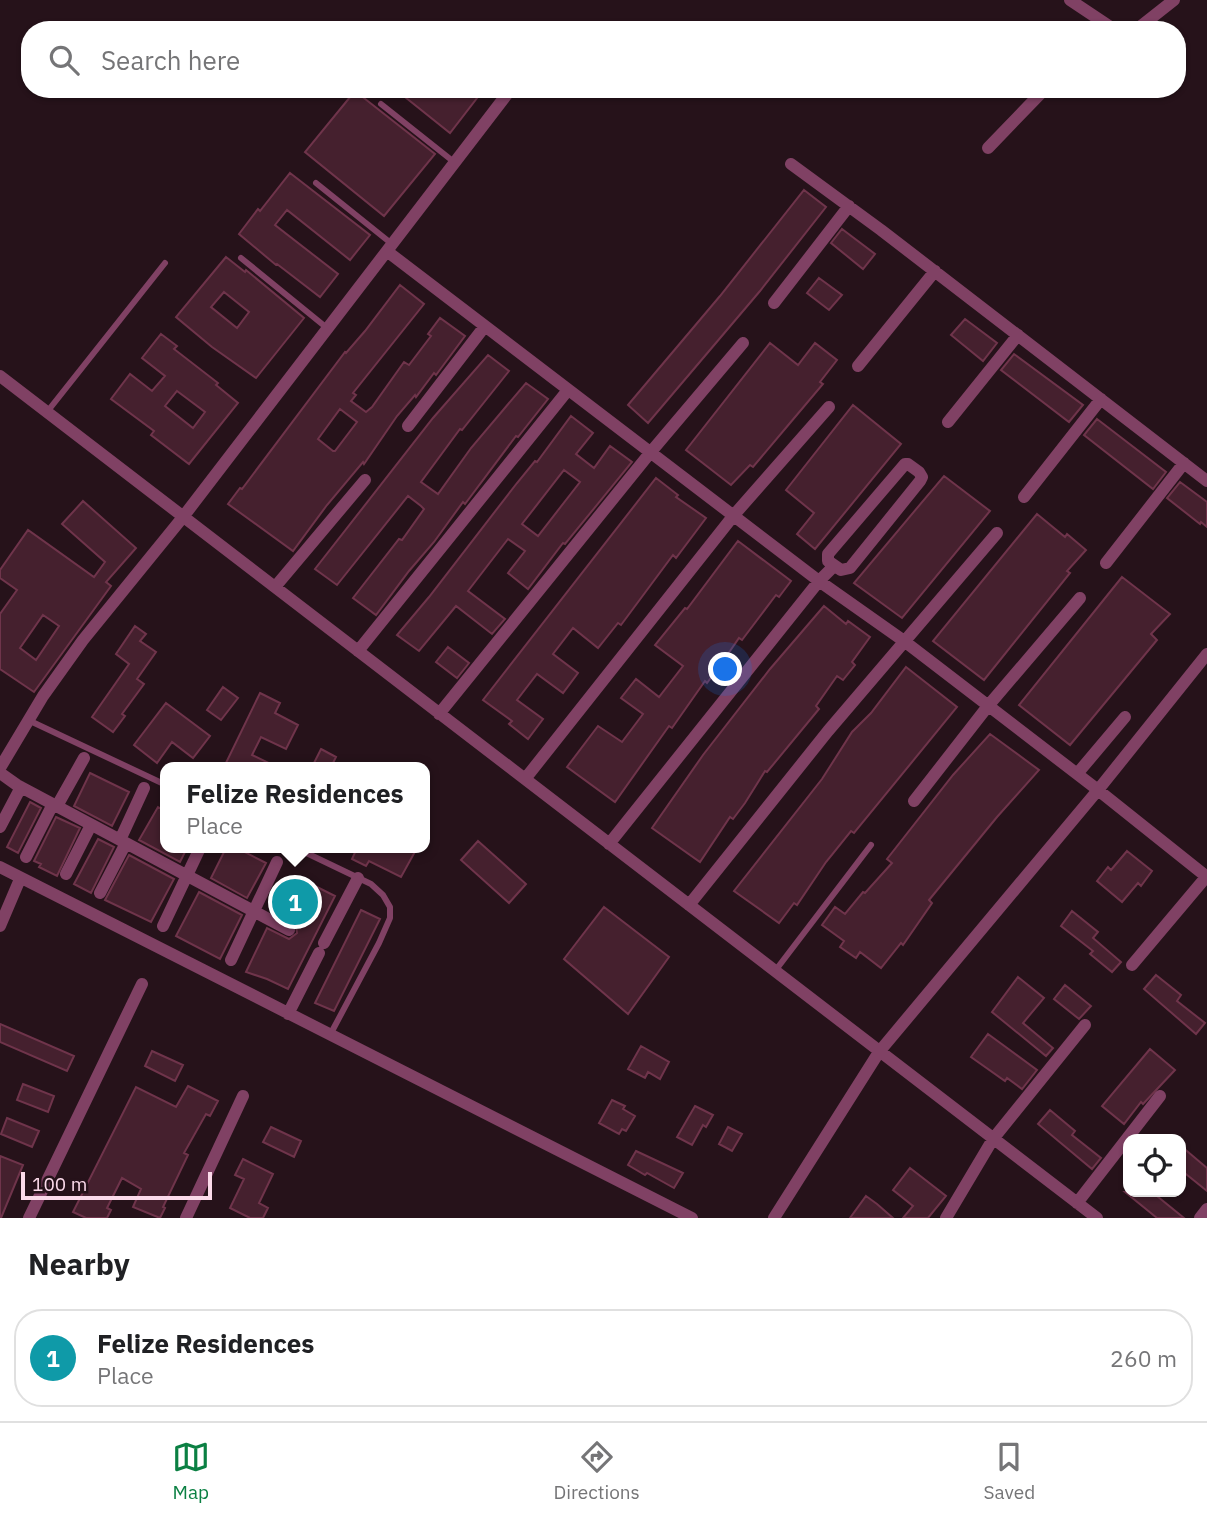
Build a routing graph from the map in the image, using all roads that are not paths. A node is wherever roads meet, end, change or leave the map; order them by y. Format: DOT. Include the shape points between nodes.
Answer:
graph roads {
  1 [pos="1070,0"];
  2 [pos="1174,0"];
  3 [pos="1102,21"];
  4 [pos="1147,21"];
  5 [pos="504,98"];
  6 [pos="1036,98"];
  7 [pos="381,104"];
  8 [pos="988,148"];
  9 [pos="455,163"];
  10 [pos="791,164"];
  11 [pos="316,183"];
  12 [pos="849,206"];
  13 [pos="390,249"];
  14 [pos="241,258"];
  15 [pos="165,263"];
  16 [pos="935,271"];
  17 [pos="775,303"];
  18 [pos="485,326"];
  19 [pos="329,329"];
  20 [pos="1018,335"];
  21 [pos="743,343"];
  22 [pos="858,366"];
  23 [pos="0,376"];
  24 [pos="568,390"];
  25 [pos="1101,399"];
  26 [pos="829,407"];
  27 [pos="47,412"];
  28 [pos="948,422"];
  29 [pos="408,426"];
  30 [pos="650,453"];
  31 [pos="1184,463"];
  32 [pos="365,480"];
  33 [pos="1207,481"];
  34 [pos="1024,497"];
  35 [pos="734,515"];
  36 [pos="183,517"];
  37 [pos="996,533"];
  38 [pos="1106,563"];
  39 [pos="834,566"];
  40 [pos="819,581"];
  41 [pos="275,587"];
  42 [pos="1080,598"];
  43 [pos="904,641"];
  44 [pos="358,652"];
  45 [pos="1207,654"];
  46 [pos="988,706"];
  47 [pos="439,714"];
  48 [pos="1125,717"];
  49 [pos="28,720"];
  50 [pos="84,758"];
  51 [pos="0,770"];
  52 [pos="1077,774"];
  53 [pos="525,779"];
  54 [pos="160,782"];
  55 [pos="21,787"];
  56 [pos="144,788"];
  57 [pos="1098,790"];
  58 [pos="914,801"];
  59 [pos="55,805"];
  60 [pos="91,825"];
  61 [pos="0,827"];
  62 [pos="123,841"];
  63 [pos="609,844"];
  64 [pos="871,845"];
  65 [pos="198,853"];
  66 [pos="306,853"];
  67 [pos="26,858"];
  68 [pos="277,862"];
  69 [pos="0,867"];
  70 [pos="65,874"];
  71 [pos="186,875"];
  72 [pos="1207,877"];
  73 [pos="358,878"];
  74 [pos="20,879"];
  75 [pos="100,893"];
  76 [pos="689,905"];
  77 [pos="254,911"];
  78 [pos="0,926"];
  79 [pos="163,926"];
  80 [pos="289,930"];
  81 [pos="231,960"];
  82 [pos="1132,965"];
  83 [pos="774,971"];
  84 [pos="142,984"];
  85 [pos="288,1014"];
  86 [pos="1085,1025"];
  87 [pos="330,1035"];
  88 [pos="879,1052"];
  89 [pos="243,1096"];
  90 [pos="1160,1096"];
  91 [pos="993,1139"];
  92 [pos="1077,1203"];
  93 [pos="1207,1209"];
  94 [pos="29,1218"];
  95 [pos="186,1218"];
  96 [pos="692,1218"];
  97 [pos="774,1218"];
  98 [pos="946,1218"];
  99 [pos="1097,1218"];
  100 [pos="1200,1218"];
  1 -- 3 [label="street"];
  2 -- 4 [label="street"];
  5 -- 9 [label="street"];
  6 -- 8 [label="street"];
  7 -- 9 [label="lane"];
  9 -- 13 [label="street"];
  10 -- 12 [label="street"];
  11 -- 13 [label="lane"];
  12 -- 16 [label="street"];
  12 -- 17 [label="street"];
  13 -- 18 [label="street"];
  13 -- 19 [label="street"];
  14 -- 19 [label="lane"];
  15 -- 27 [label="lane"];
  16 -- 20 [label="street"];
  16 -- 22 [label="street"];
  18 -- 24 [label="street"];
  18 -- 29 [label="street"];
  19 -- 36 [label="street"];
  20 -- 25 [label="street"];
  20 -- 28 [label="street"];
  21 -- 30 [label="street"];
  23 -- 27 [label="street"];
  24 -- 30 [label="street"];
  24 -- 44 [label="street"];
  25 -- 31 [label="street"];
  25 -- 34 [label="street"];
  26 -- 35 [label="street"];
  27 -- 36 [label="street"];
  30 -- 35 [label="street"];
  30 -- 47 [label="street"];
  31 -- 33 [label="street"];
  31 -- 38 [label="street"];
  32 -- 41 [label="street"];
  35 -- 40 [label="street"];
  35 -- 53 [label="street"];
  36 -- 41 [label="street"];
  36 -- 49 [label="street" via="108,607"];
  37 -- 43 [label="street"];
  39 -- 39 [label="street" via="850,568 920,481 919,472 908,464 902,467 828,554"];
  39 -- 40 [label="street"];
  40 -- 43 [label="street"];
  40 -- 63 [label="street"];
  41 -- 44 [label="street"];
  42 -- 46 [label="street"];
  43 -- 46 [label="street"];
  43 -- 76 [label="street"];
  44 -- 47 [label="street"];
  45 -- 57 [label="street"];
  46 -- 52 [label="street"];
  46 -- 58 [label="street"];
  47 -- 53 [label="street"];
  48 -- 52 [label="street"];
  49 -- 51 [label="street"];
  49 -- 54 [label="lane"];
  50 -- 59 [label="street"];
  51 -- 55 [label="street"];
  52 -- 57 [label="street"];
  53 -- 63 [label="street"];
  55 -- 59 [label="street"];
  55 -- 61 [label="street"];
  56 -- 62 [label="street"];
  57 -- 72 [label="street"];
  57 -- 88 [label="street"];
  59 -- 60 [label="street"];
  59 -- 67 [label="street"];
  60 -- 62 [label="street"];
  60 -- 70 [label="street"];
  62 -- 71 [label="street"];
  62 -- 75 [label="street"];
  63 -- 76 [label="street"];
  64 -- 83 [label="lane"];
  65 -- 71 [label="street"];
  66 -- 73 [label="lane"];
  68 -- 77 [label="street"];
  69 -- 74 [label="street"];
  71 -- 77 [label="street"];
  71 -- 79 [label="street"];
  72 -- 82 [label="street"];
  73 -- 85 [label="street"];
  73 -- 87 [label="lane" via="389,902 390,918"];
  74 -- 78 [label="street"];
  74 -- 85 [label="street"];
  76 -- 83 [label="street"];
  77 -- 80 [label="street"];
  77 -- 81 [label="street"];
  83 -- 88 [label="street"];
  84 -- 94 [label="street"];
  85 -- 87 [label="street"];
  86 -- 91 [label="street"];
  87 -- 96 [label="street"];
  88 -- 91 [label="street"];
  88 -- 97 [label="street"];
  89 -- 95 [label="street"];
  90 -- 92 [label="street"];
  91 -- 92 [label="street"];
  91 -- 98 [label="street"];
  92 -- 99 [label="street"];
  93 -- 100 [label="street"];
}
